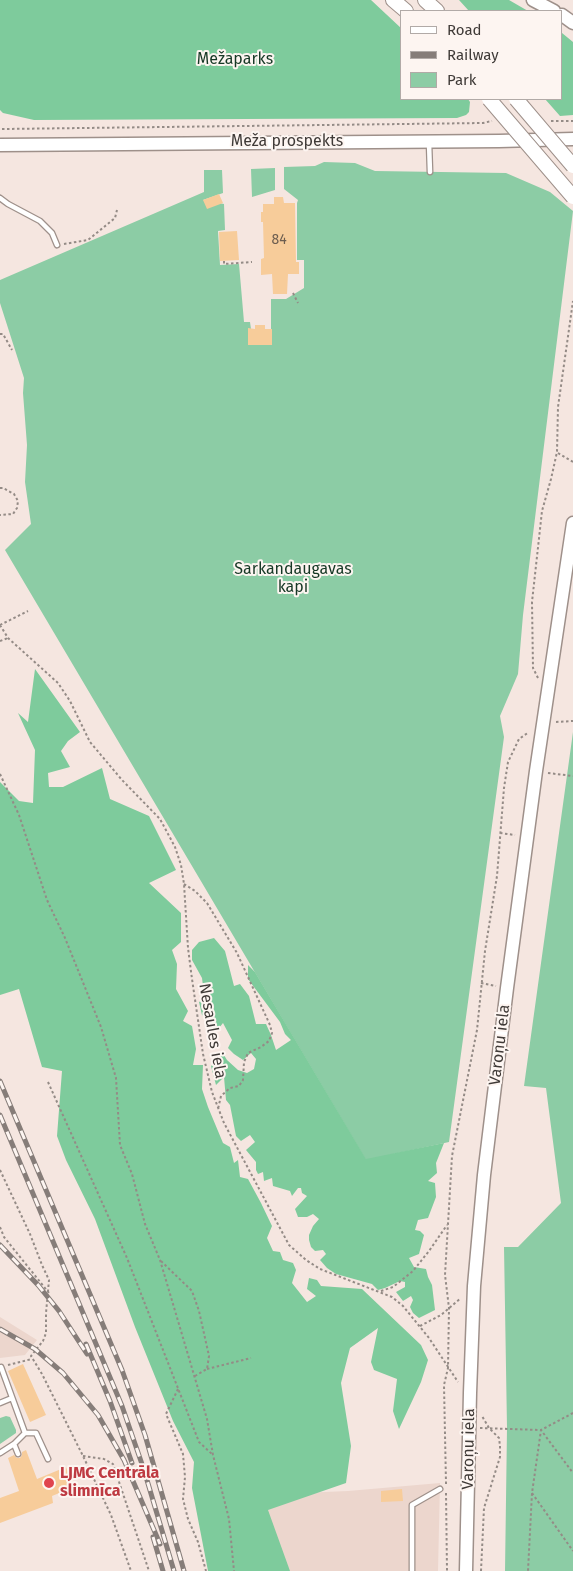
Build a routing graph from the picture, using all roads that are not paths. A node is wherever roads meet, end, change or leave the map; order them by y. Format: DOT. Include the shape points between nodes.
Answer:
graph roads {
  1 [pos="393,0"];
  2 [pos="426,0"];
  3 [pos="533,0"];
  4 [pos="405,10"];
  5 [pos="436,10"];
  6 [pos="552,10"];
  7 [pos="490,100"];
  8 [pos="517,100"];
  9 [pos="573,139"];
  10 [pos="429,141"];
  11 [pos="0,145"];
  12 [pos="573,166"];
  13 [pos="430,172"];
  14 [pos="573,197"];
  15 [pos="0,198"];
  16 [pos="57,245"];
  17 [pos="573,523"];
  18 [pos="1,1367"];
  19 [pos="12,1398"];
  20 [pos="0,1403"];
  21 [pos="25,1433"];
  22 [pos="14,1444"];
  23 [pos="0,1453"];
  24 [pos="18,1454"];
  25 [pos="48,1459"];
  26 [pos="440,1489"];
  27 [pos="412,1571"];
  28 [pos="466,1571"];
  1 -- 4 [label="main road"];
  2 -- 5 [label="main road"];
  3 -- 6 [label="street"];
  7 -- 14 [label="main road, bridge"];
  8 -- 12 [label="main road, bridge"];
  9 -- 10 [label="street, Meža prospekts"];
  10 -- 11 [label="street, Meža prospekts"];
  10 -- 13 [label="lane"];
  15 -- 16 [label="lane" via="40,221 52,233"];
  17 -- 28 [label="street, Varoņu iela" via="536,771 484,1175 474,1286"];
  18 -- 19 [label="lane"];
  19 -- 20 [label="lane"];
  19 -- 21 [label="lane"];
  21 -- 22 [label="lane"];
  21 -- 25 [label="lane" via="36,1432"];
  22 -- 23 [label="lane"];
  22 -- 24 [label="lane"];
  26 -- 27 [label="lane" via="412,1505"];
}
